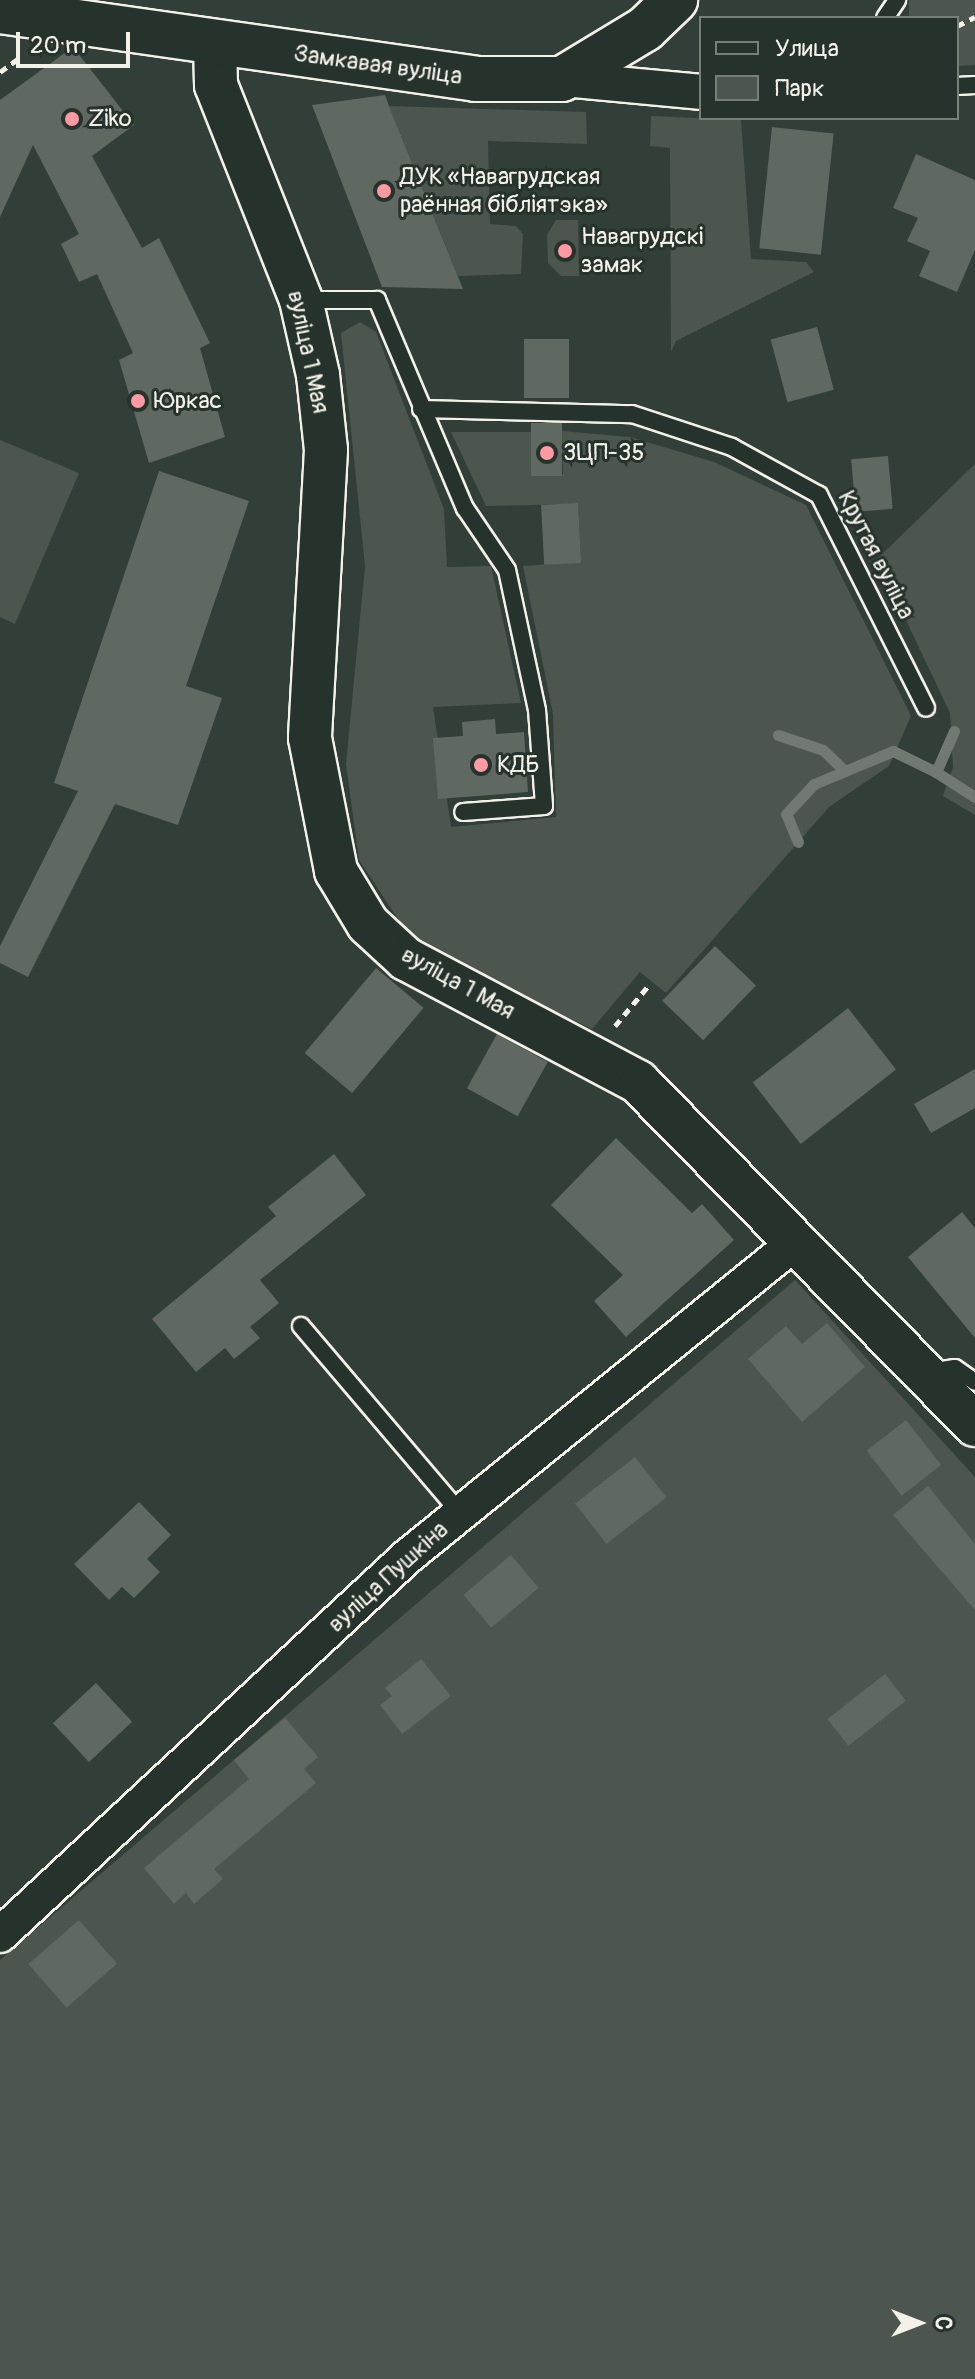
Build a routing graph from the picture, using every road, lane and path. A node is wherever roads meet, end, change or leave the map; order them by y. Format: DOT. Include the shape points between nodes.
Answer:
graph roads {
  1 [pos="675,0"];
  2 [pos="3,18"];
  3 [pos="215,41"];
  4 [pos="562,79"];
  5 [pos="699,92"];
  6 [pos="301,300"];
  7 [pos="421,409"];
  8 [pos="926,708"];
  9 [pos="463,812"];
  10 [pos="649,985"];
  11 [pos="592,1054"];
  12 [pos="795,1243"];
  13 [pos="301,1326"];
  14 [pos="923,1373"];
  15 [pos="975,1382"];
  16 [pos="975,1425"];
  17 [pos="460,1513"];
  18 [pos="0,1935"];
  1 -- 4 [label="main road" via="645,29"];
  2 -- 3 [label="main road, Замкавая вуліца"];
  3 -- 4 [label="main road, Замкавая вуліца" via="475,79"];
  3 -- 6 [label="street, вуліца 1 Мая" via="216,85"];
  4 -- 5 [label="street"];
  6 -- 7 [label="lane" via="377,300"];
  6 -- 11 [label="street, вуліца 1 Мая" via="326,450 310,738 336,871 368,924 406,959"];
  7 -- 8 [label="lane, Крутая вуліца" via="632,414 732,447 819,495"];
  7 -- 9 [label="lane" via="465,508 507,570 537,710 544,806"];
  10 -- 11 [label="path"];
  11 -- 12 [label="street, вуліца 1 Мая" via="638,1082"];
  12 -- 14 [label="street, вуліца 1 Мая"];
  12 -- 17 [label="street, вуліца Пушкіна"];
  13 -- 17 [label="lane"];
  14 -- 15 [label="lane" via="955,1368"];
  14 -- 16 [label="street, вуліца 1 Мая"];
  17 -- 18 [label="street, вуліца Пушкіна"];
}
